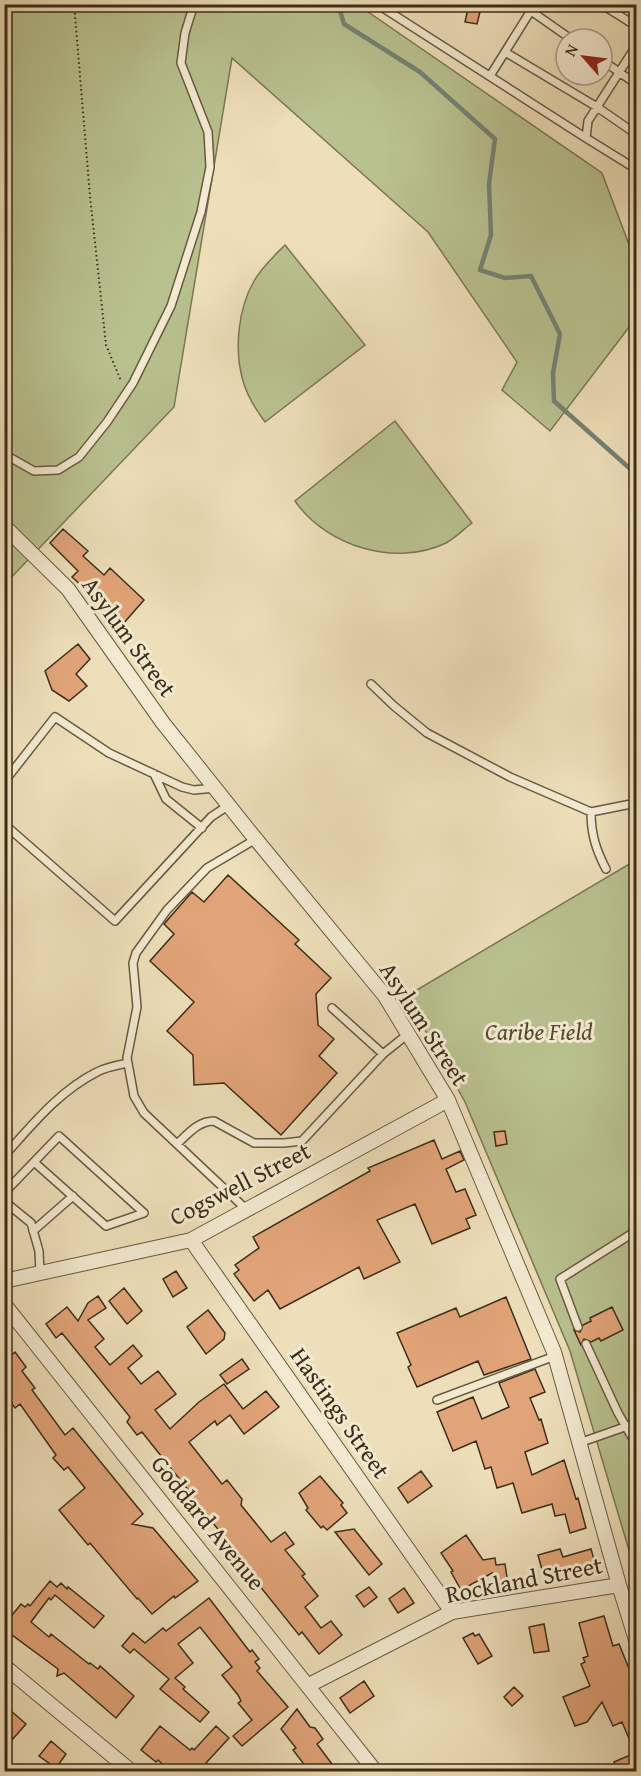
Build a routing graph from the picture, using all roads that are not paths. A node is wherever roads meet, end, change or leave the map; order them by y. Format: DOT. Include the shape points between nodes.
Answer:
graph roads {
  1 [pos="194,4"];
  2 [pos="377,4"];
  3 [pos="601,4"];
  4 [pos="533,8"];
  5 [pos="636,26"];
  6 [pos="556,27"];
  7 [pos="636,45"];
  8 [pos="505,52"];
  9 [pos="614,69"];
  10 [pos="620,73"];
  11 [pos="490,76"];
  12 [pos="636,84"];
  13 [pos="597,107"];
  14 [pos="636,134"];
  15 [pos="586,138"];
  16 [pos="636,169"];
  17 [pos="4,454"];
  18 [pos="4,526"];
  19 [pos="371,684"];
  20 [pos="154,774"];
  21 [pos="4,782"];
  22 [pos="215,788"];
  23 [pos="636,803"];
  24 [pos="229,805"];
  25 [pos="591,813"];
  26 [pos="4,824"];
  27 [pos="202,828"];
  28 [pos="256,839"];
  29 [pos="606,869"];
  30 [pos="332,1008"];
  31 [pos="408,1034"];
  32 [pos="383,1054"];
  33 [pos="128,1063"];
  34 [pos="448,1100"];
  35 [pos="177,1144"];
  36 [pos="4,1156"];
  37 [pos="34,1162"];
  38 [pos="4,1193"];
  39 [pos="73,1196"];
  40 [pos="4,1201"];
  41 [pos="247,1210"];
  42 [pos="33,1231"];
  43 [pos="636,1231"];
  44 [pos="191,1240"];
  45 [pos="40,1273"];
  46 [pos="4,1281"];
  47 [pos="4,1304"];
  48 [pos="578,1328"];
  49 [pos="586,1344"];
  50 [pos="555,1356"];
  51 [pos="437,1400"];
  52 [pos="636,1423"];
  53 [pos="627,1428"];
  54 [pos="579,1443"];
  55 [pos="636,1444"];
  56 [pos="618,1585"];
  57 [pos="452,1612"];
  58 [pos="636,1640"];
  59 [pos="4,1666"];
  60 [pos="309,1685"];
  61 [pos="132,1772"];
  62 [pos="376,1772"];
  1 -- 17 [label="lane" via="181,63 208,132 210,167 201,212 171,306 127,393 79,457 58,470 34,471"];
  2 -- 11 [label="lane"];
  3 -- 5 [label="lane"];
  4 -- 6 [label="lane"];
  4 -- 8 [label="lane"];
  7 -- 10 [label="lane"];
  8 -- 11 [label="lane"];
  8 -- 13 [label="lane"];
  9 -- 10 [label="lane"];
  10 -- 12 [label="lane"];
  10 -- 13 [label="lane"];
  11 -- 15 [label="lane"];
  13 -- 14 [label="lane"];
  13 -- 15 [label="lane" via="588,122"];
  15 -- 16 [label="lane"];
  18 -- 22 [label="street, Asylum Street" via="68,589 163,723"];
  19 -- 25 [label="lane" via="427,733 510,777"];
  20 -- 21 [label="lane" via="109,753 55,717"];
  20 -- 22 [label="lane" via="194,790"];
  20 -- 27 [label="lane" via="166,800"];
  22 -- 24 [label="street, Asylum Street"];
  23 -- 25 [label="lane"];
  24 -- 27 [label="lane"];
  24 -- 28 [label="street, Asylum Street"];
  25 -- 29 [label="lane" via="591,833"];
  26 -- 27 [label="lane" via="115,921"];
  28 -- 31 [label="street, Asylum Street" via="386,996"];
  28 -- 33 [label="lane" via="207,868 167,910 136,953 133,963 137,1007"];
  30 -- 32 [label="lane"];
  31 -- 32 [label="lane"];
  31 -- 34 [label="street, Asylum Street"];
  32 -- 35 [label="lane" via="302,1141 254,1143 207,1121"];
  33 -- 35 [label="lane" via="134,1096 144,1113"];
  33 -- 36 [label="lane" via="97,1071 71,1089 48,1107"];
  34 -- 41 [label="street, Cogswell Street"];
  34 -- 50 [label="street, Asylum Street"];
  35 -- 41 [label="lane"];
  37 -- 38 [label="lane"];
  37 -- 39 [label="lane"];
  37 -- 39 [label="lane" via="59,1136 144,1213 106,1226"];
  39 -- 42 [label="lane"];
  40 -- 42 [label="lane" via="31,1222"];
  41 -- 44 [label="street, Cogswell Street"];
  42 -- 45 [label="lane"];
  43 -- 48 [label="lane" via="560,1280"];
  44 -- 45 [label="street, Cogswell Street"];
  44 -- 57 [label="street, Hastings Street"];
  45 -- 46 [label="street, Cogswell Street"];
  47 -- 60 [label="street, Goddard Avenue"];
  49 -- 53 [label="lane"];
  50 -- 51 [label="lane"];
  50 -- 54 [label="street, Asylum Street"];
  52 -- 53 [label="lane"];
  53 -- 54 [label="lane"];
  53 -- 55 [label="lane"];
  54 -- 56 [label="street, Asylum Street"];
  56 -- 57 [label="street, Rockland Street"];
  56 -- 58 [label="street, Asylum Street"];
  57 -- 60 [label="street, Rockland Street"];
  59 -- 61 [label="street"];
  60 -- 62 [label="street, Goddard Avenue"];
}
